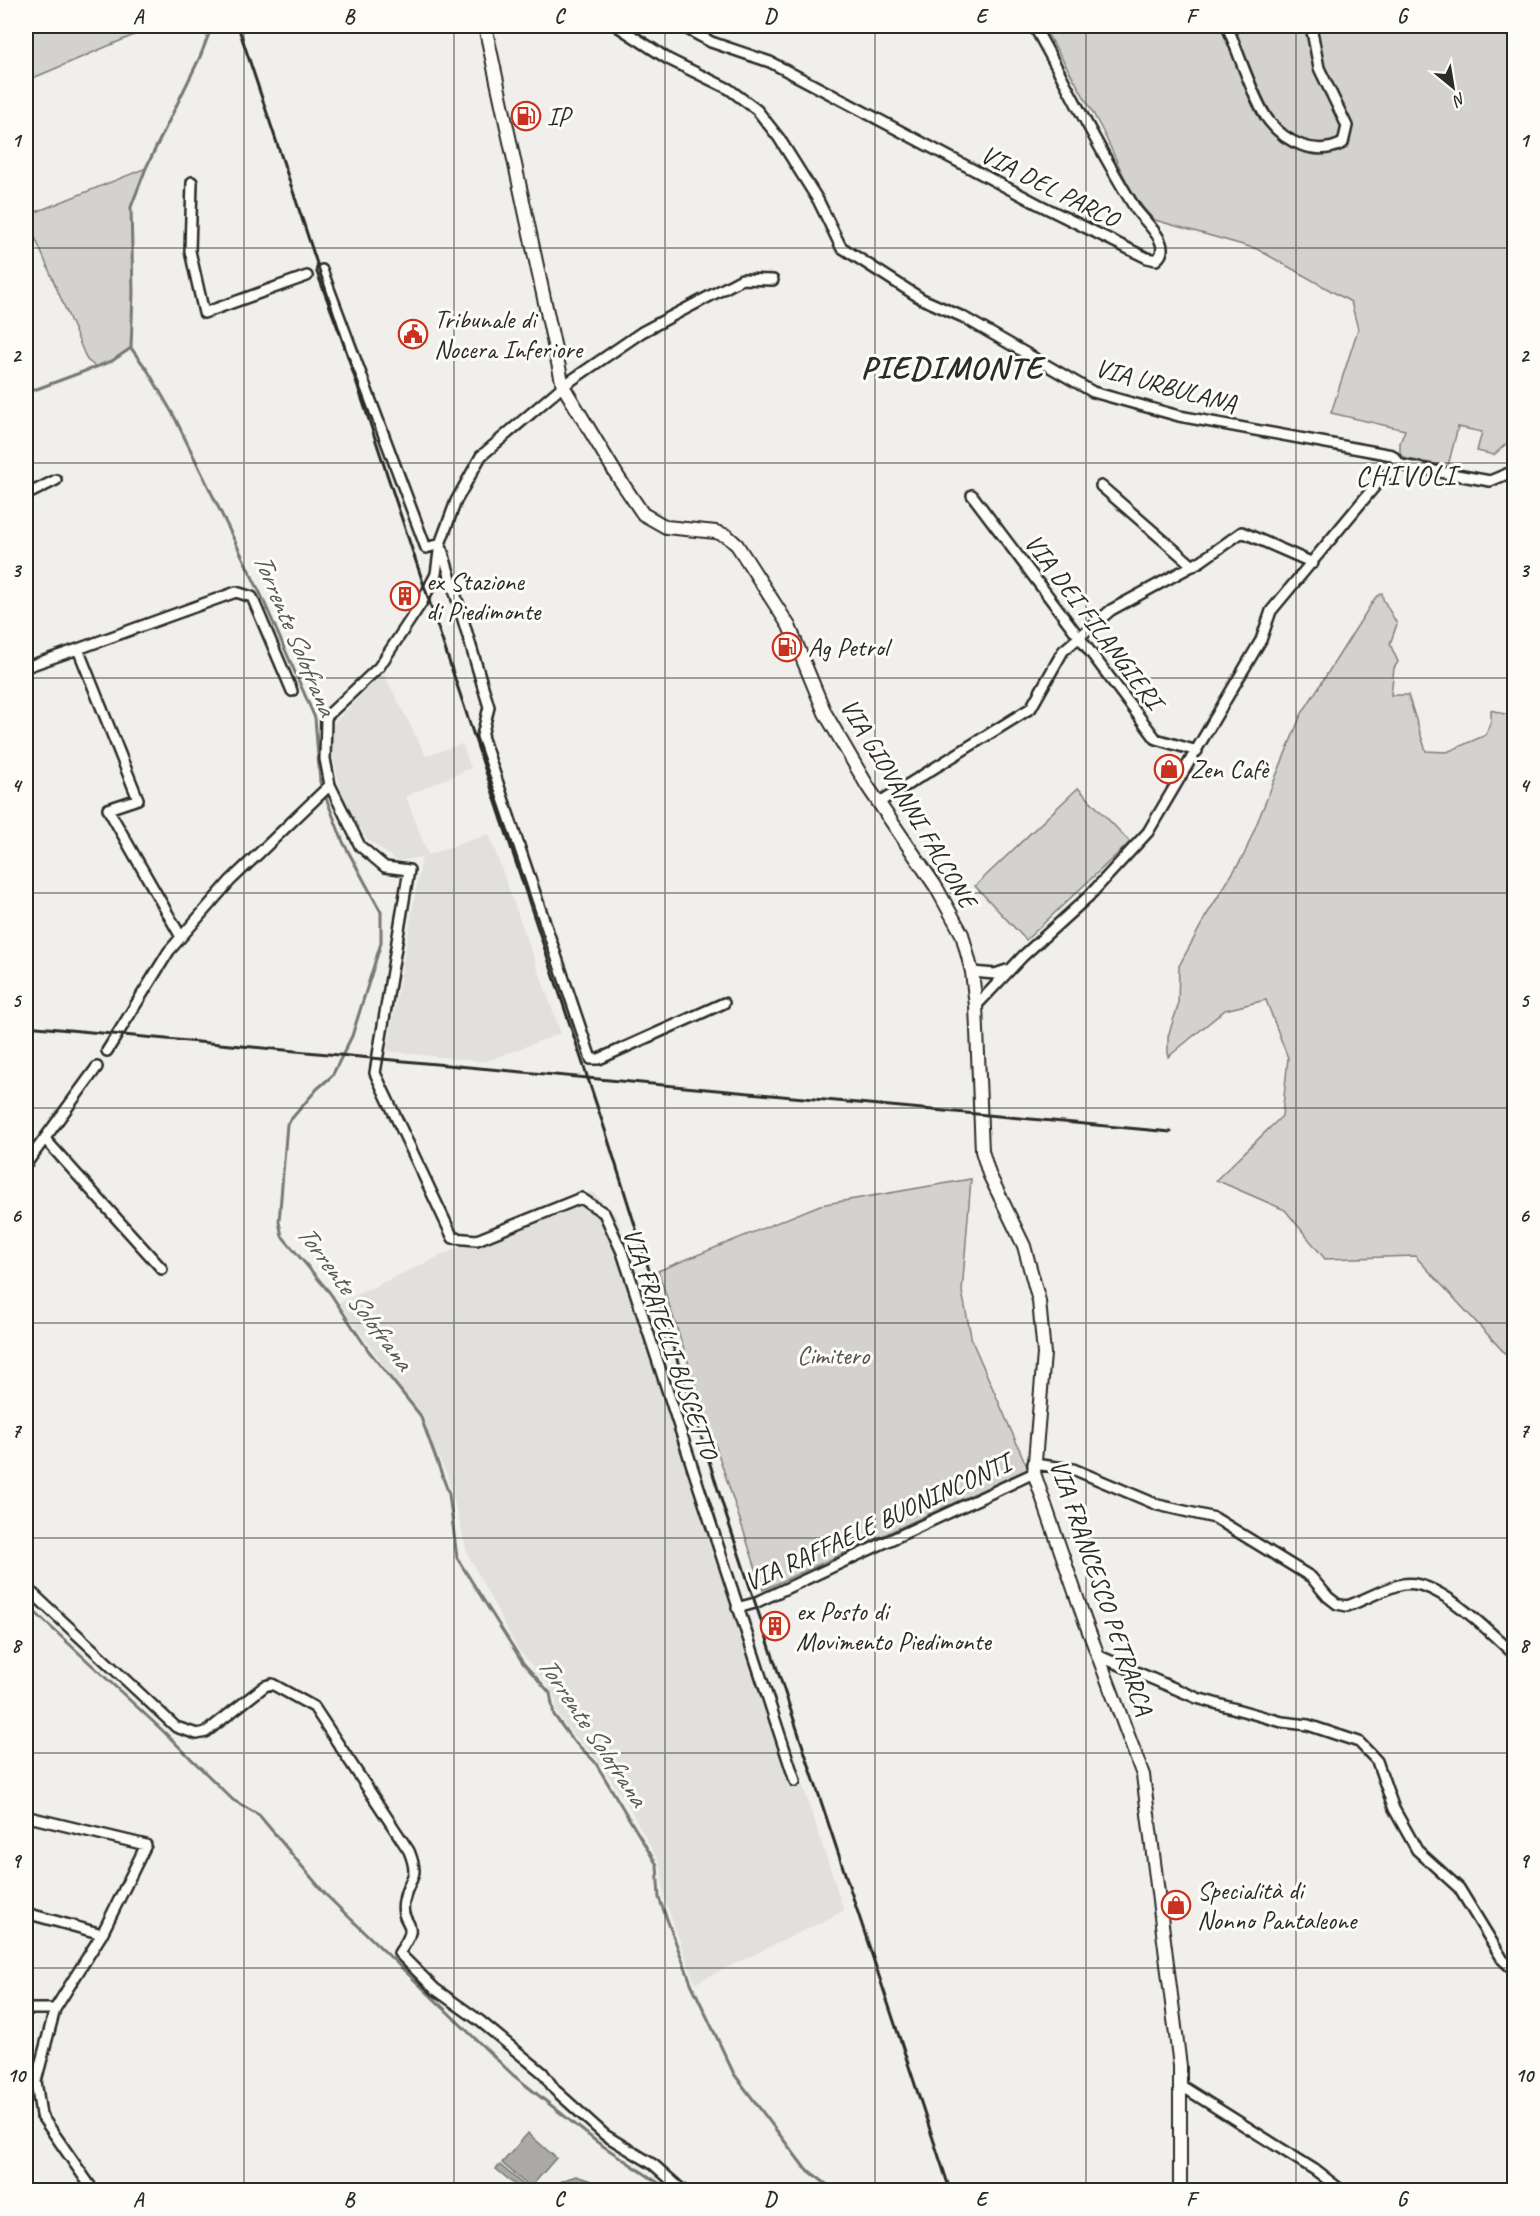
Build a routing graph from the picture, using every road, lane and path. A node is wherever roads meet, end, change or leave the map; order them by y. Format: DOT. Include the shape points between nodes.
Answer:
graph roads {
  1 [pos="485,26"];
  2 [pos="617,26"];
  3 [pos="681,26"];
  4 [pos="1034,26"];
  5 [pos="1227,26"];
  6 [pos="1311,26"];
  7 [pos="192,182"];
  8 [pos="322,270"];
  9 [pos="307,276"];
  10 [pos="773,280"];
  11 [pos="564,386"];
  12 [pos="1401,465"];
  13 [pos="1515,471"];
  14 [pos="56,480"];
  15 [pos="1101,486"];
  16 [pos="26,495"];
  17 [pos="972,495"];
  18 [pos="440,544"];
  19 [pos="1313,563"];
  20 [pos="1193,566"];
  21 [pos="1077,636"];
  22 [pos="78,649"];
  23 [pos="26,667"];
  24 [pos="292,691"];
  25 [pos="1197,751"];
  26 [pos="324,790"];
  27 [pos="878,803"];
  28 [pos="181,937"];
  29 [pos="1009,969"];
  30 [pos="972,972"];
  31 [pos="724,1003"];
  32 [pos="976,1006"];
  33 [pos="107,1051"];
  34 [pos="97,1067"];
  35 [pos="45,1139"];
  36 [pos="26,1164"];
  37 [pos="162,1269"];
  38 [pos="1034,1468"];
  39 [pos="26,1587"];
  40 [pos="737,1608"];
  41 [pos="1515,1653"];
  42 [pos="1099,1656"];
  43 [pos="795,1781"];
  44 [pos="26,1819"];
  45 [pos="26,1913"];
  46 [pos="102,1934"];
  47 [pos="1515,1970"];
  48 [pos="56,2008"];
  49 [pos="26,2009"];
  50 [pos="1180,2085"];
  51 [pos="93,2190"];
  52 [pos="682,2190"];
  53 [pos="1180,2190"];
  54 [pos="1341,2190"];
  1 -- 11 [label="main road, VIA GIOVANNI FALCONE"];
  2 -- 12 [label="street, VIA URBULANA" via="668,60 729,89 757,110 818,200 841,247 922,299 963,317 1093,392 1179,416 1392,454"];
  3 -- 4 [label="street, VIA DEL PARCO" via="711,42 770,62 1038,204 1156,260 1164,247 1161,240 1134,207"];
  5 -- 6 [label="street" via="1268,120 1290,140 1322,150 1343,142 1347,126 1319,68"];
  7 -- 9 [label="street" via="190,251 204,313"];
  8 -- 18 [label="street" via="426,548"];
  10 -- 11 [label="street, VIA FRATELLI BUSCETTO" via="742,279 642,332"];
  11 -- 18 [label="street, VIA FRATELLI BUSCETTO" via="481,456 456,501"];
  11 -- 27 [label="main road, VIA GIOVANNI FALCONE" via="644,514 666,527 716,532 737,545 789,626 825,713"];
  12 -- 13 [label="street, VIA URBULANA" via="1490,481"];
  12 -- 19 [label="street" via="1380,480"];
  14 -- 16 [label="street"];
  15 -- 20 [label="street"];
  17 -- 21 [label="street, VIA DEI FILANGIERI"];
  18 -- 26 [label="street, VIA FRATELLI BUSCETTO" via="436,574 422,602 379,667 327,717"];
  18 -- 31 [label="street" via="489,707 482,736 591,1059"];
  19 -- 20 [label="street" via="1242,532"];
  19 -- 25 [label="street" via="1271,611 1261,640"];
  20 -- 21 [label="street" via="1111,610"];
  21 -- 25 [label="street, VIA DEI FILANGIERI" via="1156,739"];
  21 -- 27 [label="street" via="1063,651 1031,708"];
  22 -- 23 [label="street"];
  22 -- 24 [label="street" via="236,592 252,597"];
  22 -- 28 [label="street" via="138,799 108,809"];
  25 -- 29 [label="street" via="1148,832 1089,896"];
  26 -- 28 [label="street" via="230,881"];
  26 -- 40 [label="street, VIA FRATELLI BUSCETTO" via="360,846 385,867 409,870 375,1073 453,1238 477,1240 581,1198 604,1213 622,1252"];
  27 -- 30 [label="main road, VIA GIOVANNI FALCONE" via="946,902 962,934"];
  28 -- 33 [label="street"];
  29 -- 30 [label="street" via="995,974"];
  29 -- 32 [label="street"];
  30 -- 32 [label="main road, VIA GIOVANNI FALCONE"];
  32 -- 38 [label="main road, VIA FRANCESCO PETRARCA" via="982,1151 1024,1246 1041,1310 1044,1354"];
  34 -- 35 [label="street"];
  35 -- 36 [label="street"];
  35 -- 37 [label="street"];
  38 -- 40 [label="street, VIA RAFFAELE BUONINCONTI" via="755,1603"];
  38 -- 41 [label="street" via="1072,1469 1158,1505 1215,1518 1311,1577 1337,1604 1347,1606 1405,1583 1420,1585 1449,1598"];
  38 -- 42 [label="main road, VIA FRANCESCO PETRARCA"];
  39 -- 52 [label="street" via="177,1727 197,1734 206,1732 272,1684 314,1707 415,1864 415,1876 404,1899 411,1933 399,1953 435,1989 543,2073 555,2090 605,2135 654,2165"];
  40 -- 43 [label="street, VIA FRATELLI BUSCETTO"];
  42 -- 47 [label="street" via="1197,1698 1282,1722 1308,1725 1359,1742 1377,1761 1394,1809 1417,1850 1459,1888 1503,1960"];
  42 -- 50 [label="main road, VIA FRANCESCO PETRARCA" via="1143,1775"];
  44 -- 46 [label="street" via="146,1845"];
  45 -- 46 [label="street"];
  46 -- 48 [label="street"];
  48 -- 49 [label="street"];
  48 -- 51 [label="street" via="36,2081 41,2115"];
  50 -- 53 [label="main road, VIA FRANCESCO PETRARCA"];
  50 -- 54 [label="street"];
}
